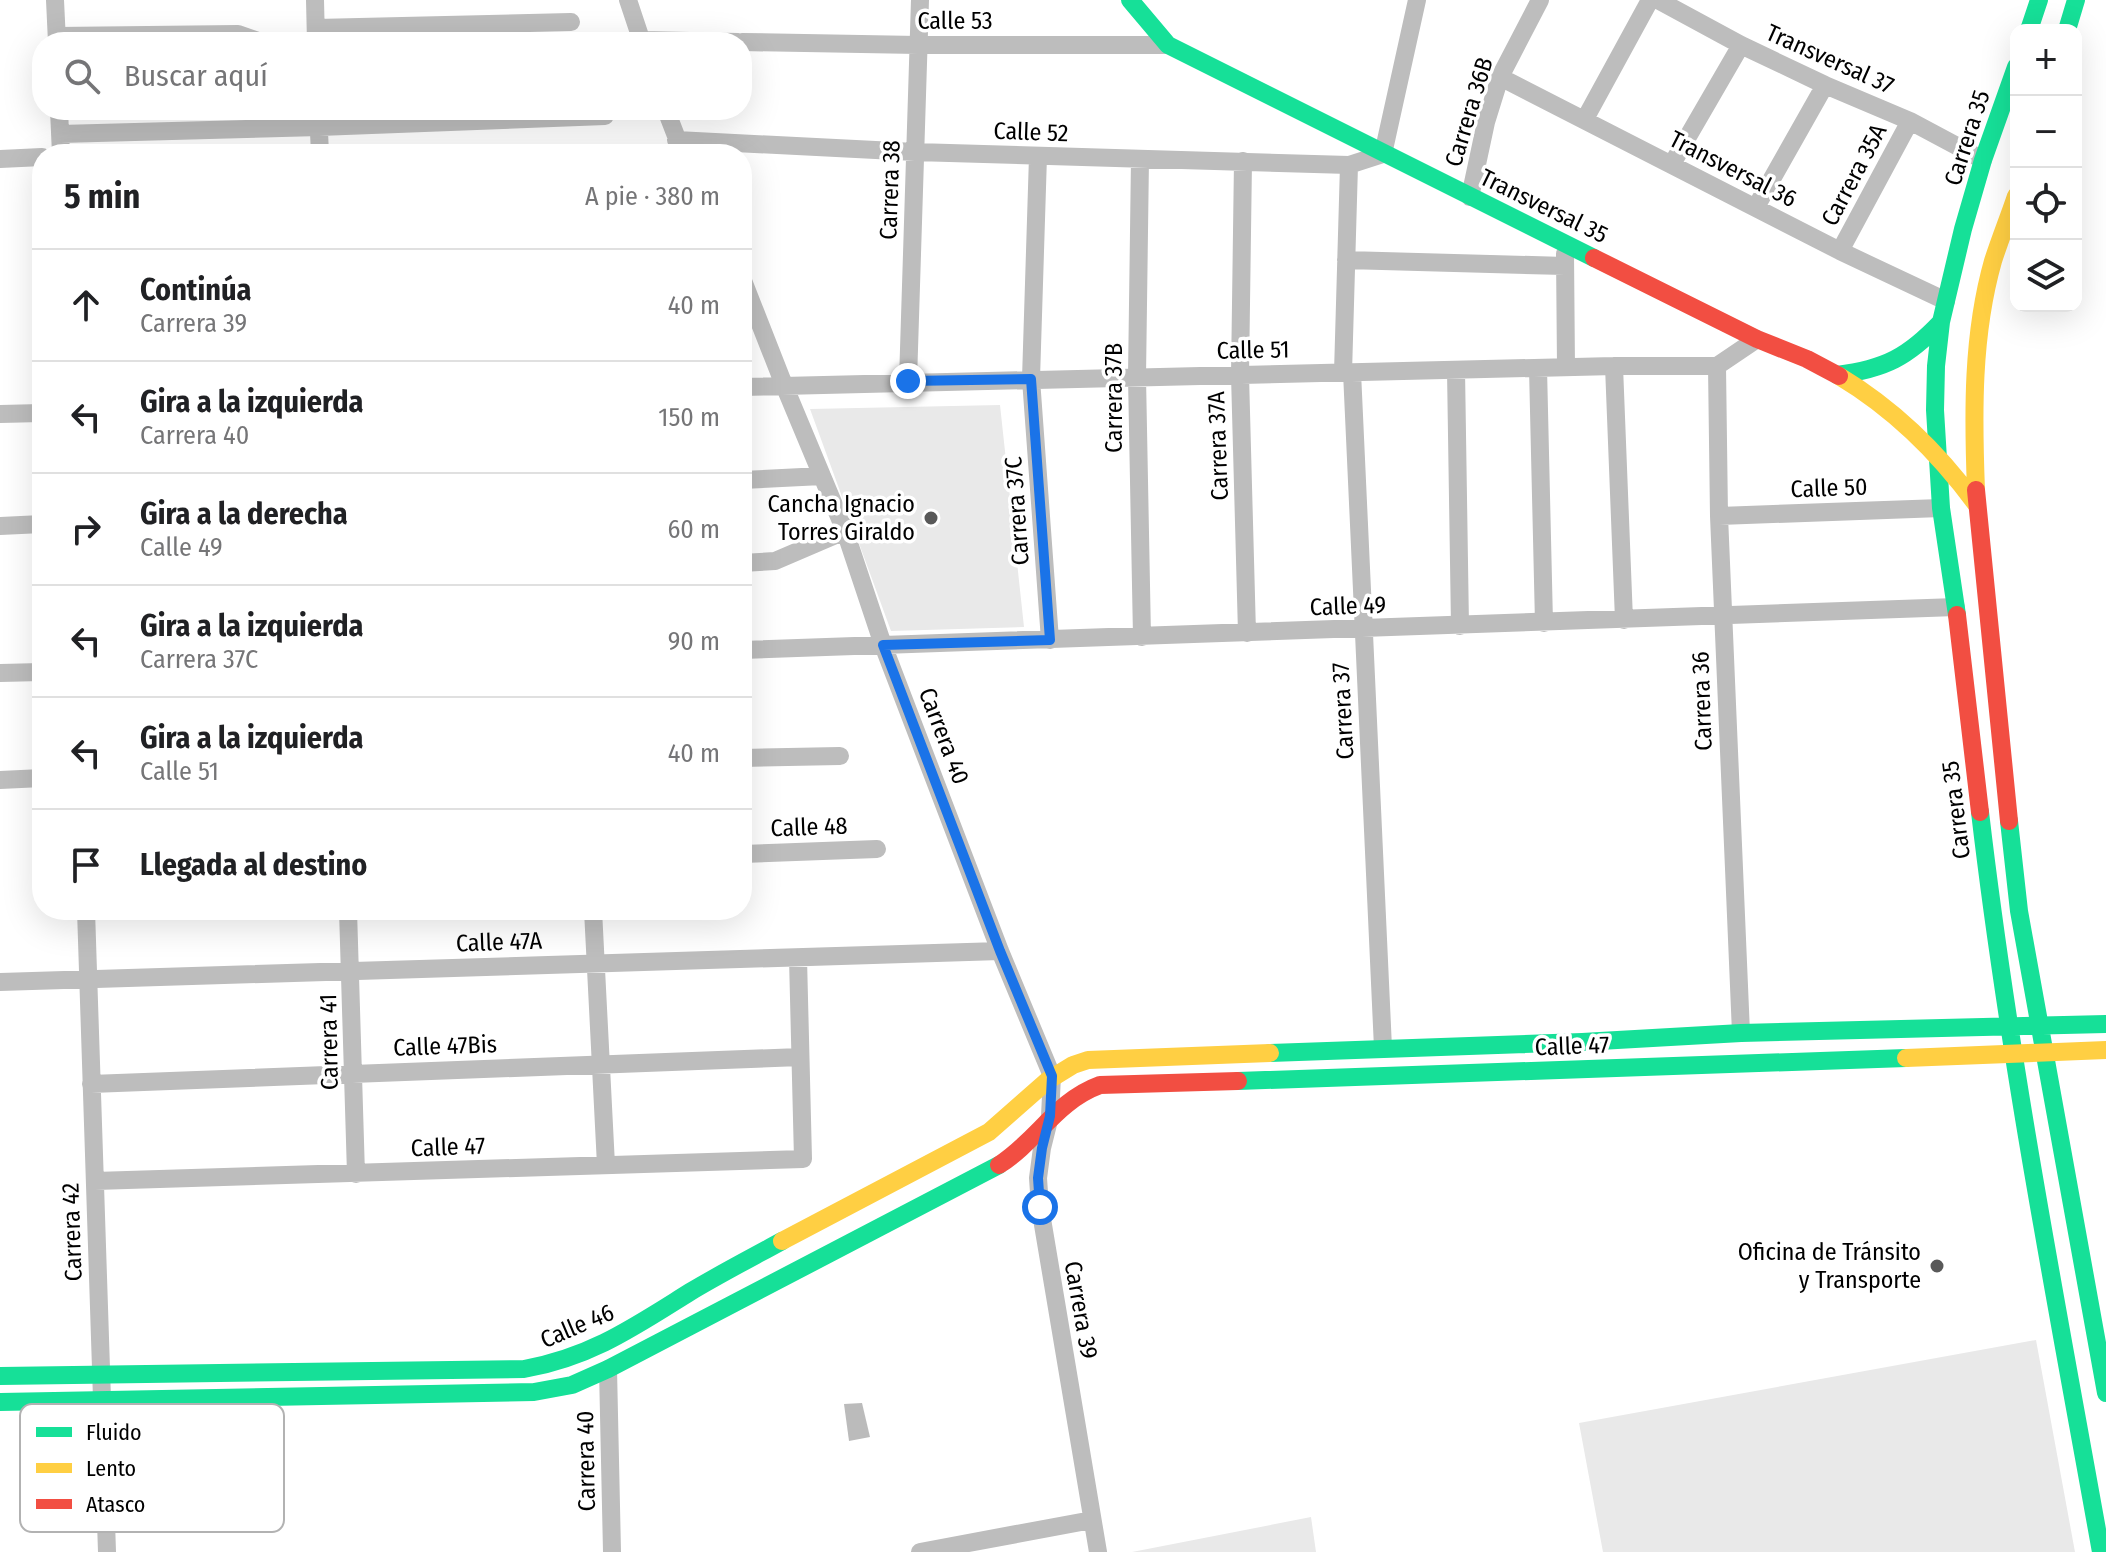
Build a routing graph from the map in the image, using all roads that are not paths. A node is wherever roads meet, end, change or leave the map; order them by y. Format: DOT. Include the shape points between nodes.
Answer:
graph roads {
  1 [pos="55,0"];
  2 [pos="315,0"];
  3 [pos="628,0"];
  4 [pos="920,0"];
  5 [pos="1130,0"];
  6 [pos="1417,0"];
  7 [pos="1540,0"];
  8 [pos="1650,0"];
  9 [pos="1658,0"];
  10 [pos="2039,0"];
  11 [pos="2076,0"];
  12 [pos="571,22"];
  13 [pos="2031,24"];
  14 [pos="2069,24"];
  15 [pos="57,32"];
  16 [pos="316,32"];
  17 [pos="375,32"];
  18 [pos="639,32"];
  19 [pos="752,42"];
  20 [pos="918,45"];
  21 [pos="1168,45"];
  22 [pos="1741,45"];
  23 [pos="1500,77"];
  24 [pos="2010,84"];
  25 [pos="1825,85"];
  26 [pos="1585,119"];
  27 [pos="59,120"];
  28 [pos="302,120"];
  29 [pos="319,120"];
  30 [pos="670,120"];
  31 [pos="1910,121"];
  32 [pos="60,134"];
  33 [pos="60,144"];
  34 [pos="320,144"];
  35 [pos="679,144"];
  36 [pos="752,149"];
  37 [pos="915,152"];
  38 [pos="1383,154"];
  39 [pos="1038,156"];
  40 [pos="32,157"];
  41 [pos="0,159"];
  42 [pos="1140,159"];
  43 [pos="1983,160"];
  44 [pos="1243,161"];
  45 [pos="1672,164"];
  46 [pos="1349,165"];
  47 [pos="1470,197"];
  48 [pos="1756,207"];
  49 [pos="2010,213"];
  50 [pos="1565,244"];
  51 [pos="1840,251"];
  52 [pos="1346,260"];
  53 [pos="1565,266"];
  54 [pos="1946,301"];
  55 [pos="752,306"];
  56 [pos="1941,322"];
  57 [pos="1757,339"];
  58 [pos="1614,366"];
  59 [pos="1717,366"];
  60 [pos="1566,367"];
  61 [pos="1538,368"];
  62 [pos="1456,370"];
  63 [pos="1347,372"];
  64 [pos="1240,375"];
  65 [pos="1837,375"];
  66 [pos="1137,377"];
  67 [pos="1031,379"];
  68 [pos="908,381"];
  69 [pos="784,385"];
  70 [pos="752,387"];
  71 [pos="32,413"];
  72 [pos="0,414"];
  73 [pos="1938,455"];
  74 [pos="822,476"];
  75 [pos="752,480"];
  76 [pos="1976,504"];
  77 [pos="1941,508"];
  78 [pos="1719,516"];
  79 [pos="32,524"];
  80 [pos="0,526"];
  81 [pos="845,531"];
  82 [pos="752,562"];
  83 [pos="1956,607"];
  84 [pos="1723,617"];
  85 [pos="1624,620"];
  86 [pos="1544,623"];
  87 [pos="1460,626"];
  88 [pos="1364,629"];
  89 [pos="1247,633"];
  90 [pos="1142,637"];
  91 [pos="1050,640"];
  92 [pos="883,645"];
  93 [pos="752,650"];
  94 [pos="32,672"];
  95 [pos="0,673"];
  96 [pos="840,756"];
  97 [pos="752,758"];
  98 [pos="32,778"];
  99 [pos="0,780"];
  100 [pos="877,849"];
  101 [pos="752,854"];
  102 [pos="86,920"];
  103 [pos="348,920"];
  104 [pos="593,920"];
  105 [pos="1000,951"];
  106 [pos="798,958"];
  107 [pos="595,964"];
  108 [pos="351,971"];
  109 [pos="88,979"];
  110 [pos="0,982"];
  111 [pos="2106,1024"];
  112 [pos="2009,1026"];
  113 [pos="2039,1026"];
  114 [pos="1741,1033"];
  115 [pos="1383,1048"];
  116 [pos="2106,1050"];
  117 [pos="2044,1053"];
  118 [pos="2014,1054"];
  119 [pos="800,1057"];
  120 [pos="601,1064"];
  121 [pos="353,1073"];
  122 [pos="1052,1076"];
  123 [pos="91,1084"];
  124 [pos="1050,1116"];
  125 [pos="606,1165"];
  126 [pos="356,1174"];
  127 [pos="95,1181"];
  128 [pos="608,1369"];
  129 [pos="0,1376"];
  130 [pos="101,1376"];
  131 [pos="2106,1393"];
  132 [pos="102,1399"];
  133 [pos="0,1402"];
  134 [pos="102,1404"];
  135 [pos="1092,1520"];
  136 [pos="106,1532"];
  137 [pos="107,1552"];
  138 [pos="612,1552"];
  139 [pos="920,1552"];
  140 [pos="1098,1552"];
  141 [pos="2101,1552"];
  1 -- 15 [label="street"];
  2 -- 16 [label="street"];
  3 -- 18 [label="street"];
  4 -- 20 [label="street, Carrera 38"];
  5 -- 21 [label="main road, Transversal 35"];
  6 -- 38 [label="street"];
  7 -- 23 [label="street, Carrera 36B"];
  8 -- 26 [label="street"];
  9 -- 22 [label="street, Transversal 37"];
  10 -- 13 [label="main road"];
  11 -- 14 [label="main road"];
  12 -- 17 [label="street"];
  19 -- 20 [label="street, Calle 53"];
  20 -- 21 [label="street, Calle 53"];
  20 -- 37 [label="street, Carrera 38"];
  21 -- 38 [label="main road, Transversal 35"];
  22 -- 25 [label="street, Transversal 37"];
  22 -- 45 [label="street"];
  23 -- 26 [label="street, Transversal 36"];
  23 -- 47 [label="street, Carrera 36B"];
  24 -- 43 [label="main road, Carrera 35"];
  25 -- 31 [label="street, Transversal 37"];
  25 -- 48 [label="street"];
  26 -- 45 [label="street, Transversal 36"];
  27 -- 32 [label="street"];
  28 -- 32 [label="street"];
  29 -- 34 [label="street"];
  30 -- 35 [label="street"];
  31 -- 43 [label="street, Transversal 37"];
  31 -- 51 [label="street, Carrera 35A"];
  32 -- 33 [label="street"];
  36 -- 37 [label="street, Calle 52"];
  37 -- 39 [label="street, Calle 52"];
  37 -- 68 [label="street, Carrera 38"];
  38 -- 46 [label="street, Calle 52"];
  38 -- 47 [label="main road, Transversal 35"];
  39 -- 42 [label="street, Calle 52"];
  39 -- 67 [label="street, Carrera 37C"];
  40 -- 41 [label="street"];
  42 -- 44 [label="street, Calle 52"];
  42 -- 66 [label="street, Carrera 37B"];
  43 -- 54 [label="main road, Carrera 35"];
  44 -- 46 [label="street, Calle 52"];
  44 -- 64 [label="street, Carrera 37A"];
  45 -- 48 [label="street, Transversal 36"];
  46 -- 52 [label="street, Carrera 37"];
  47 -- 50 [label="main road, Transversal 35"];
  48 -- 51 [label="street, Transversal 36"];
  49 -- 76 [label="main road" via="1993,262 1979,335 1973,415"];
  50 -- 53 [label="street"];
  50 -- 57 [label="main road, Transversal 35"];
  51 -- 54 [label="street, Transversal 36"];
  52 -- 53 [label="street"];
  52 -- 63 [label="street, Carrera 37"];
  53 -- 60 [label="street"];
  54 -- 56 [label="main road, Carrera 35"];
  55 -- 69 [label="street, Carrera 40"];
  56 -- 65 [label="main road" via="1896,362"];
  56 -- 73 [label="main road, Carrera 35"];
  57 -- 59 [label="street"];
  57 -- 65 [label="main road, Transversal 35"];
  58 -- 59 [label="street, Calle 51"];
  58 -- 60 [label="street, Calle 51"];
  58 -- 85 [label="street"];
  59 -- 78 [label="street, Carrera 36"];
  60 -- 61 [label="street, Calle 51"];
  61 -- 62 [label="street, Calle 51"];
  61 -- 86 [label="street"];
  62 -- 63 [label="street, Calle 51"];
  62 -- 87 [label="street"];
  63 -- 64 [label="street, Calle 51"];
  63 -- 88 [label="street, Carrera 37"];
  64 -- 66 [label="street, Calle 51"];
  64 -- 89 [label="street, Carrera 37A"];
  65 -- 73 [label="main road, Transversal 35" via="1873,397"];
  66 -- 67 [label="street, Calle 51"];
  66 -- 90 [label="street, Carrera 37B"];
  67 -- 68 [label="street, Calle 51"];
  67 -- 91 [label="street, Carrera 37C"];
  68 -- 69 [label="street, Calle 51"];
  69 -- 70 [label="street, Calle 51"];
  69 -- 74 [label="street, Carrera 40"];
  71 -- 72 [label="street"];
  73 -- 76 [label="main road, Transversal 35"];
  73 -- 77 [label="main road, Carrera 35"];
  74 -- 75 [label="street"];
  74 -- 81 [label="street, Carrera 40"];
  76 -- 113 [label="main road" via="2019,911"];
  77 -- 78 [label="street, Calle 50"];
  77 -- 83 [label="main road, Carrera 35"];
  78 -- 84 [label="street, Carrera 36"];
  79 -- 80 [label="street"];
  81 -- 82 [label="street" via="775,561"];
  81 -- 92 [label="street, Carrera 40"];
  83 -- 84 [label="street, Calle 49"];
  83 -- 112 [label="main road, Carrera 35"];
  84 -- 85 [label="street, Calle 49"];
  84 -- 114 [label="street, Carrera 36"];
  85 -- 86 [label="street, Calle 49"];
  86 -- 87 [label="street, Calle 49"];
  87 -- 88 [label="street, Calle 49"];
  88 -- 89 [label="street, Calle 49"];
  88 -- 115 [label="street, Carrera 37"];
  89 -- 90 [label="street, Calle 49"];
  90 -- 91 [label="street, Calle 49"];
  91 -- 92 [label="street, Calle 49"];
  92 -- 93 [label="street, Calle 49"];
  92 -- 105 [label="street, Carrera 40"];
  94 -- 95 [label="street"];
  96 -- 97 [label="street"];
  98 -- 99 [label="street"];
  100 -- 101 [label="street, Calle 48"];
  102 -- 109 [label="street, Carrera 42"];
  103 -- 108 [label="street, Carrera 41"];
  104 -- 107 [label="street"];
  105 -- 106 [label="street, Calle 47A"];
  105 -- 122 [label="street, Carrera 40"];
  106 -- 107 [label="street, Calle 47A"];
  106 -- 119 [label="street"];
  107 -- 108 [label="street, Calle 47A"];
  107 -- 120 [label="street"];
  108 -- 109 [label="street, Calle 47A"];
  108 -- 121 [label="street, Carrera 41"];
  109 -- 110 [label="street, Calle 47A"];
  109 -- 123 [label="street, Carrera 42"];
  111 -- 113 [label="main road, Calle 47"];
  112 -- 113 [label="main road, Calle 47"];
  112 -- 114 [label="main road, Calle 47"];
  112 -- 118 [label="main road, Carrera 35"];
  113 -- 117 [label="main road"];
  114 -- 115 [label="main road, Calle 47"];
  115 -- 122 [label="main road, Calle 47" via="1088,1060"];
  116 -- 117 [label="main road, Calle 47"];
  117 -- 118 [label="main road, Calle 47"];
  117 -- 131 [label="main road"];
  118 -- 124 [label="main road, Calle 47" via="1112,1083 1076,1094"];
  118 -- 141 [label="main road, Carrera 35"];
  119 -- 120 [label="street, Calle 47Bis"];
  119 -- 125 [label="street, Calle 47" via="803,1159"];
  120 -- 121 [label="street, Calle 47Bis"];
  120 -- 125 [label="street"];
  121 -- 123 [label="street, Calle 47Bis"];
  121 -- 126 [label="street, Carrera 41"];
  122 -- 124 [label="street, Carrera 39"];
  122 -- 130 [label="main road, Calle 46" via="989,1132 713,1278 608,1343 563,1362 524,1369"];
  123 -- 127 [label="street, Carrera 42"];
  124 -- 128 [label="main road, Calle 46" via="1022,1150 998,1166"];
  124 -- 135 [label="street, Carrera 39" via="1038,1178 1040,1207"];
  125 -- 126 [label="street, Calle 47"];
  126 -- 127 [label="street, Calle 47"];
  127 -- 130 [label="street, Carrera 42"];
  128 -- 132 [label="main road, Calle 46" via="572,1385 534,1392"];
  128 -- 138 [label="street, Carrera 40"];
  129 -- 130 [label="main road, Calle 46"];
  130 -- 132 [label="street, Carrera 42"];
  132 -- 133 [label="main road, Calle 46"];
  132 -- 134 [label="street, Carrera 42"];
  135 -- 139 [label="street"];
  135 -- 140 [label="street, Carrera 39"];
  136 -- 137 [label="street, Carrera 42"];
}
